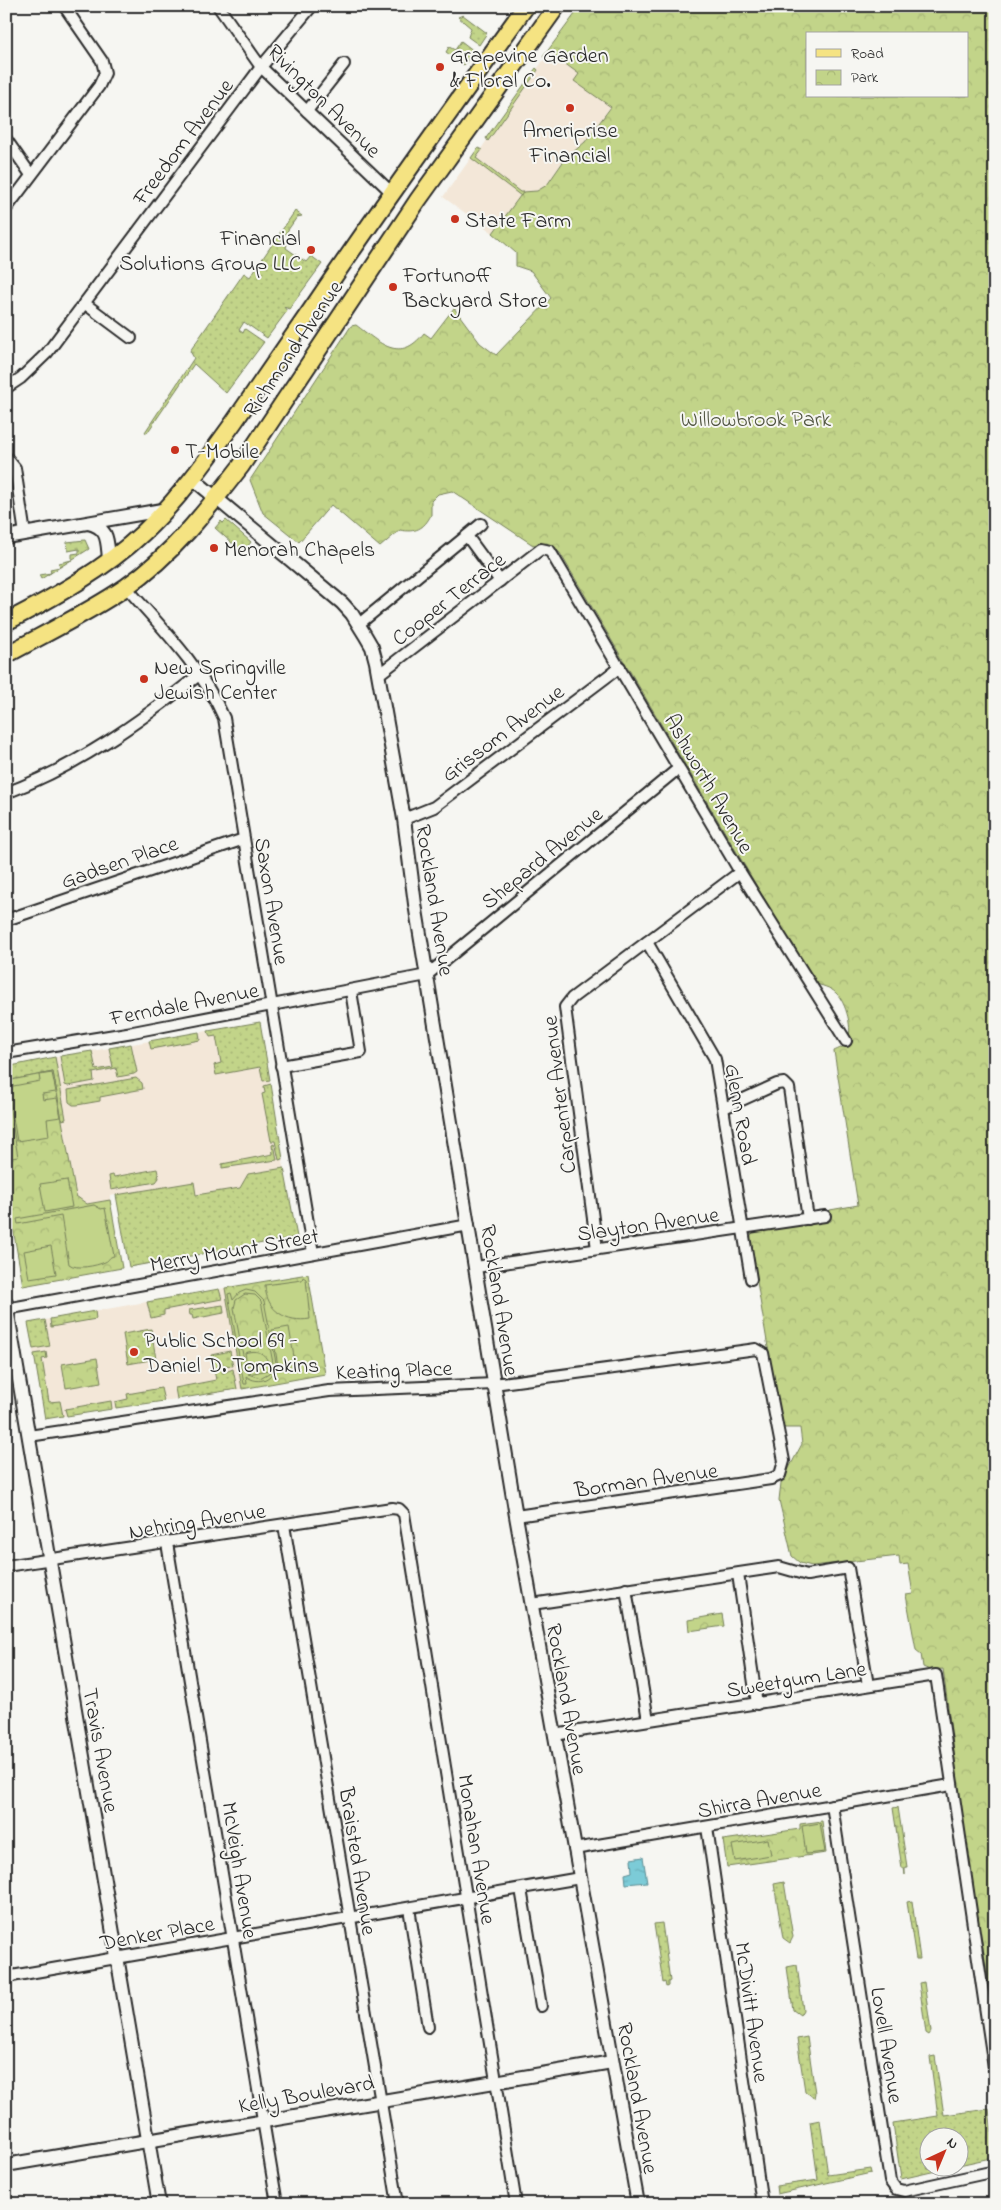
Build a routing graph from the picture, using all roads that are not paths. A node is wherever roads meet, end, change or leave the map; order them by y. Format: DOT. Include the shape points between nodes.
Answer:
graph roads {
  1 [pos="64,6"];
  2 [pos="218,6"];
  3 [pos="312,6"];
  4 [pos="526,6"];
  5 [pos="557,6"];
  6 [pos="344,64"];
  7 [pos="261,68"];
  8 [pos="307,111"];
  9 [pos="6,139"];
  10 [pos="31,175"];
  11 [pos="391,192"];
  12 [pos="6,209"];
  13 [pos="84,304"];
  14 [pos="131,338"];
  15 [pos="6,388"];
  16 [pos="6,457"];
  17 [pos="192,478"];
  18 [pos="216,498"];
  19 [pos="168,509"];
  20 [pos="86,523"];
  21 [pos="482,524"];
  22 [pos="25,534"];
  23 [pos="467,536"];
  24 [pos="6,537"];
  25 [pos="541,549"];
  26 [pos="109,559"];
  27 [pos="500,581"];
  28 [pos="126,587"];
  29 [pos="6,622"];
  30 [pos="359,624"];
  31 [pos="6,655"];
  32 [pos="620,667"];
  33 [pos="200,674"];
  34 [pos="378,675"];
  35 [pos="679,768"];
  36 [pos="6,793"];
  37 [pos="404,819"];
  38 [pos="244,839"];
  39 [pos="740,872"];
  40 [pos="6,920"];
  41 [pos="647,942"];
  42 [pos="427,975"];
  43 [pos="351,991"];
  44 [pos="271,1005"];
  45 [pos="846,1040"];
  46 [pos="6,1053"];
  47 [pos="281,1066"];
  48 [pos="724,1108"];
  49 [pos="825,1216"];
  50 [pos="808,1218"];
  51 [pos="469,1226"];
  52 [pos="742,1228"];
  53 [pos="597,1249"];
  54 [pos="313,1253"];
  55 [pos="476,1267"];
  56 [pos="751,1279"];
  57 [pos="7,1307"];
  58 [pos="494,1384"];
  59 [pos="29,1436"];
  60 [pos="780,1475"];
  61 [pos="392,1508"];
  62 [pos="516,1516"];
  63 [pos="284,1525"];
  64 [pos="167,1543"];
  65 [pos="49,1561"];
  66 [pos="6,1566"];
  67 [pos="738,1574"];
  68 [pos="626,1588"];
  69 [pos="532,1604"];
  70 [pos="868,1685"];
  71 [pos="757,1704"];
  72 [pos="648,1720"];
  73 [pos="554,1735"];
  74 [pos="951,1784"];
  75 [pos="832,1805"];
  76 [pos="707,1827"];
  77 [pos="574,1850"];
  78 [pos="580,1878"];
  79 [pos="521,1889"];
  80 [pos="467,1898"];
  81 [pos="409,1908"];
  82 [pos="350,1918"];
  83 [pos="233,1938"];
  84 [pos="116,1958"];
  85 [pos="6,1977"];
  86 [pos="541,2006"];
  87 [pos="428,2027"];
  88 [pos="612,2062"];
  89 [pos="995,2074"];
  90 [pos="498,2081"];
  91 [pos="381,2101"];
  92 [pos="263,2120"];
  93 [pos="146,2141"];
  94 [pos="6,2165"];
  95 [pos="995,2171"];
  96 [pos="159,2204"];
  97 [pos="277,2204"];
  98 [pos="398,2204"];
  99 [pos="516,2204"];
  100 [pos="638,2204"];
  101 [pos="762,2204"];
  1 -- 10 [label="street" via="102,61 105,73 99,86"];
  2 -- 7 [label="street, Rivington Avenue"];
  3 -- 7 [label="street, Freedom Avenue"];
  4 -- 11 [label="main road, Richmond Avenue"];
  5 -- 18 [label="main road, Richmond Avenue" via="418,200 241,466"];
  6 -- 8 [label="street"];
  7 -- 8 [label="street, Rivington Avenue"];
  7 -- 13 [label="street, Freedom Avenue"];
  8 -- 11 [label="street, Rivington Avenue"];
  9 -- 10 [label="street"];
  10 -- 12 [label="street"];
  11 -- 17 [label="main road, Richmond Avenue"];
  13 -- 14 [label="street"];
  13 -- 15 [label="street, Freedom Avenue" via="36,366"];
  16 -- 22 [label="street" via="15,468"];
  17 -- 18 [label="street, Rockland Avenue"];
  17 -- 19 [label="main road, Richmond Avenue"];
  18 -- 28 [label="main road, Richmond Avenue" via="178,542"];
  18 -- 30 [label="street, Rockland Avenue" via="336,597"];
  19 -- 20 [label="street"];
  19 -- 26 [label="main road, Richmond Avenue"];
  20 -- 22 [label="street"];
  20 -- 26 [label="street" via="104,532"];
  21 -- 23 [label="street"];
  22 -- 24 [label="street"];
  23 -- 27 [label="street"];
  23 -- 30 [label="street"];
  25 -- 27 [label="street, Cooper Terrace"];
  25 -- 32 [label="street, Ashworth Avenue" via="550,551"];
  26 -- 29 [label="main road, Richmond Avenue"];
  27 -- 34 [label="street, Cooper Terrace"];
  28 -- 31 [label="main road, Richmond Avenue"];
  28 -- 33 [label="street, Saxon Avenue"];
  30 -- 34 [label="street, Rockland Avenue" via="372,647"];
  32 -- 35 [label="street, Ashworth Avenue"];
  32 -- 37 [label="street, Grissom Avenue" via="434,807"];
  33 -- 36 [label="street" via="115,738 48,775"];
  33 -- 38 [label="street, Saxon Avenue" via="224,718"];
  34 -- 37 [label="street, Rockland Avenue"];
  35 -- 39 [label="street, Ashworth Avenue"];
  35 -- 42 [label="street, Shepard Avenue"];
  37 -- 42 [label="street, Rockland Avenue"];
  38 -- 40 [label="street, Gadsen Place"];
  38 -- 44 [label="street, Saxon Avenue"];
  39 -- 41 [label="street, Carpenter Avenue"];
  39 -- 45 [label="street, Ashworth Avenue"];
  41 -- 48 [label="street, Glenn Road" via="715,1059"];
  41 -- 53 [label="street, Carpenter Avenue" via="566,1003 564,1012"];
  42 -- 43 [label="street, Ferndale Avenue"];
  42 -- 51 [label="street, Rockland Avenue"];
  43 -- 44 [label="street, Ferndale Avenue"];
  43 -- 47 [label="street" via="361,1052"];
  44 -- 46 [label="street, Ferndale Avenue"];
  44 -- 47 [label="street, Saxon Avenue"];
  47 -- 54 [label="street, Saxon Avenue"];
  48 -- 50 [label="street" via="777,1084 784,1083 789,1088"];
  48 -- 52 [label="street, Glenn Road"];
  49 -- 50 [label="street, Slayton Avenue"];
  50 -- 52 [label="street, Slayton Avenue"];
  51 -- 54 [label="street, Merry Mount Street"];
  51 -- 55 [label="street, Rockland Avenue"];
  52 -- 53 [label="street, Slayton Avenue"];
  52 -- 56 [label="street, Glenn Road"];
  53 -- 55 [label="street, Slayton Avenue"];
  54 -- 57 [label="street, Merry Mount Street"];
  55 -- 58 [label="street, Rockland Avenue"];
  57 -- 59 [label="street, Travis Avenue"];
  58 -- 59 [label="street, Keating Place" via="329,1391"];
  58 -- 60 [label="street, Keating Place" via="749,1350 762,1352 784,1461"];
  58 -- 62 [label="street, Rockland Avenue"];
  59 -- 65 [label="street, Travis Avenue"];
  60 -- 62 [label="street, Borman Avenue" via="771,1480"];
  61 -- 63 [label="street, Nehring Avenue"];
  61 -- 80 [label="street, Monahan Avenue" via="404,1514 407,1525"];
  62 -- 69 [label="street, Rockland Avenue"];
  63 -- 64 [label="street, Nehring Avenue"];
  63 -- 82 [label="street, Braisted Avenue"];
  64 -- 65 [label="street, Nehring Avenue"];
  64 -- 83 [label="street, McVeigh Avenue"];
  65 -- 66 [label="street, Nehring Avenue"];
  65 -- 84 [label="street, Travis Avenue"];
  67 -- 68 [label="street"];
  67 -- 70 [label="street" via="779,1567 807,1575 848,1568"];
  67 -- 71 [label="street"];
  68 -- 69 [label="street"];
  68 -- 72 [label="street"];
  69 -- 73 [label="street, Rockland Avenue"];
  70 -- 71 [label="street, Sweetgum Lane"];
  70 -- 74 [label="street, Sweetgum Lane" via="936,1676"];
  71 -- 72 [label="street, Sweetgum Lane"];
  72 -- 73 [label="street, Sweetgum Lane"];
  73 -- 77 [label="street, Rockland Avenue"];
  74 -- 75 [label="street, Shirra Avenue"];
  74 -- 89 [label="street"];
  75 -- 76 [label="street, Shirra Avenue"];
  75 -- 95 [label="street, Lovell Avenue" via="890,2181 896,2189 904,2191"];
  76 -- 77 [label="street, Shirra Avenue"];
  76 -- 101 [label="street, McDivitt Avenue"];
  77 -- 78 [label="street, Rockland Avenue"];
  78 -- 79 [label="street, Denker Place"];
  78 -- 88 [label="street, Rockland Avenue"];
  79 -- 80 [label="street, Denker Place"];
  79 -- 86 [label="street"];
  80 -- 81 [label="street, Denker Place"];
  80 -- 90 [label="street, Monahan Avenue"];
  81 -- 82 [label="street, Denker Place"];
  81 -- 87 [label="street"];
  82 -- 83 [label="street, Denker Place"];
  82 -- 91 [label="street, Braisted Avenue"];
  83 -- 84 [label="street, Denker Place"];
  83 -- 92 [label="street, McVeigh Avenue"];
  84 -- 85 [label="street, Denker Place"];
  84 -- 93 [label="street, Travis Avenue"];
  88 -- 90 [label="street, Kelly Boulevard"];
  88 -- 100 [label="street, Rockland Avenue"];
  90 -- 91 [label="street, Kelly Boulevard"];
  90 -- 99 [label="street, Monahan Avenue"];
  91 -- 92 [label="street, Kelly Boulevard"];
  91 -- 98 [label="street, Braisted Avenue"];
  92 -- 93 [label="street, Kelly Boulevard"];
  92 -- 97 [label="street, McVeigh Avenue"];
  93 -- 94 [label="street, Kelly Boulevard"];
  93 -- 96 [label="street, Travis Avenue"];
}
